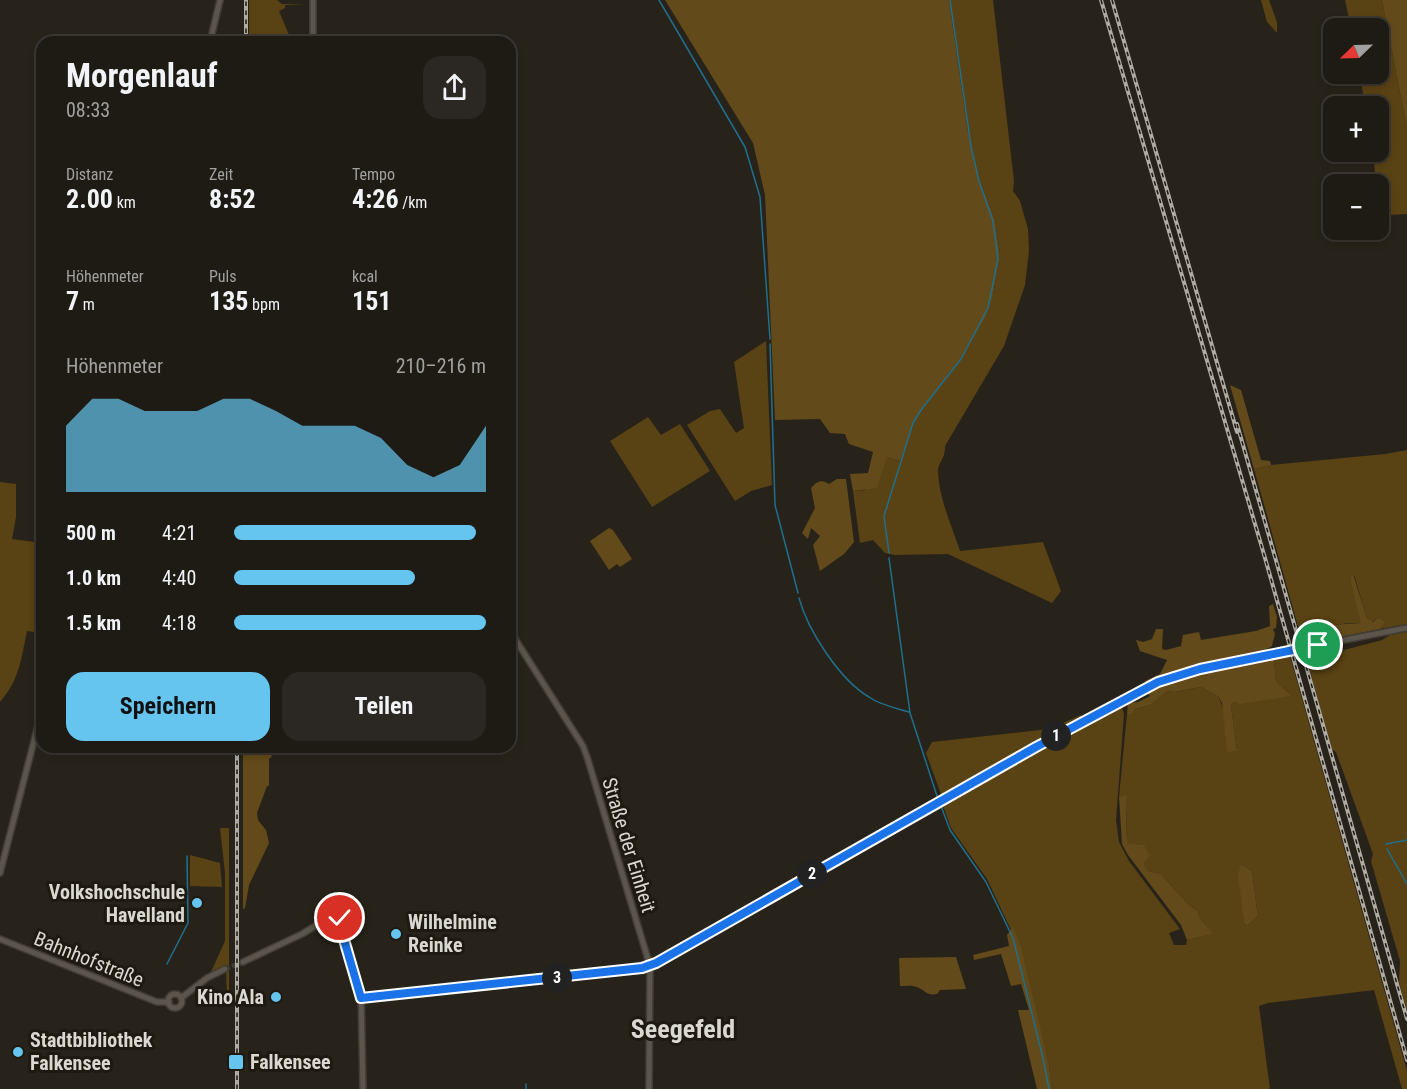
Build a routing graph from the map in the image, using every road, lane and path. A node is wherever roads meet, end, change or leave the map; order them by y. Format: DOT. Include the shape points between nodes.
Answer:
graph roads {
  1 [pos="220,0"];
  2 [pos="313,0"];
  3 [pos="211,36"];
  4 [pos="313,36"];
  5 [pos="1407,628"];
  6 [pos="516,640"];
  7 [pos="36,733"];
  8 [pos="0,873"];
  9 [pos="330,917"];
  10 [pos="338,919"];
  11 [pos="0,939"];
  12 [pos="243,962"];
  13 [pos="650,966"];
  14 [pos="225,969"];
  15 [pos="181,998"];
  16 [pos="361,998"];
  17 [pos="169,1002"];
  18 [pos="363,1089"];
  19 [pos="649,1089"];
  1 -- 3 [label="street"];
  2 -- 4 [label="street"];
  5 -- 13 [label="street, bridge" via="1271,654 1158,682"];
  6 -- 13 [label="street, Straße der Einheit" via="583,746"];
  7 -- 8 [label="street"];
  9 -- 10 [label="street"];
  9 -- 10 [label="street" via="331,909 338,907 342,914"];
  9 -- 12 [label="street"];
  10 -- 16 [label="street"];
  11 -- 17 [label="street, Bahnhofstraße" via="157,1002"];
  13 -- 16 [label="street"];
  13 -- 19 [label="street, Straße der Einheit"];
  14 -- 15 [label="street"];
  15 -- 17 [label="street" via="174,994"];
  15 -- 17 [label="street" via="178,1007"];
  16 -- 18 [label="street"];
}
